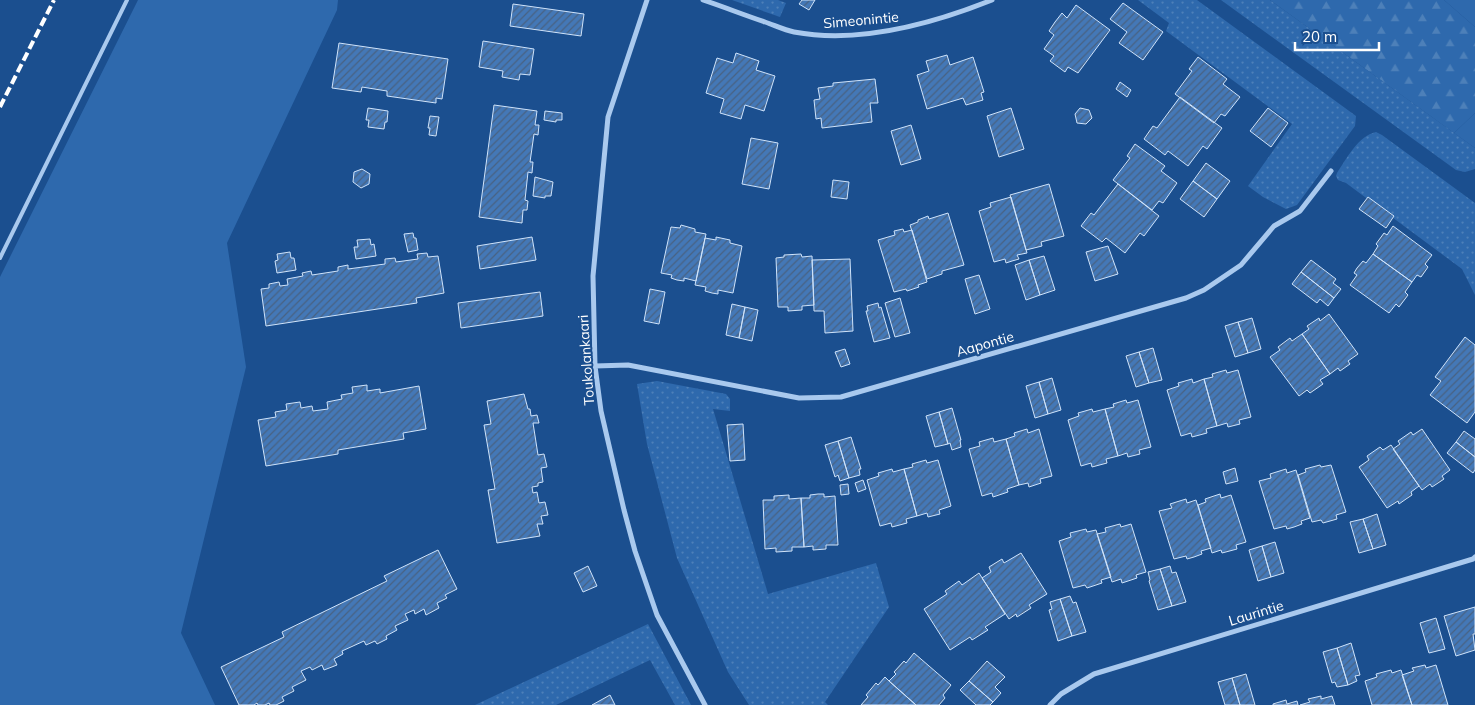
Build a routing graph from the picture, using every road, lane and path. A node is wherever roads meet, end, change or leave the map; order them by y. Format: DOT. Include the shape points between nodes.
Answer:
graph roads {
  1 [pos="128,0"];
  2 [pos="647,0"];
  3 [pos="704,0"];
  4 [pos="992,0"];
  5 [pos="1331,171"];
  6 [pos="0,258"];
  7 [pos="596,366"];
  8 [pos="1475,557"];
  9 [pos="705,705"];
  10 [pos="1050,705"];
  1 -- 6 [label="lane"];
  2 -- 7 [label="street, Toukolankaari" via="608,117 592,276"];
  3 -- 4 [label="street, Simeonintie" via="792,32 820,36 902,28"];
  5 -- 7 [label="street, Aapontie" via="1300,211 1274,226 1242,265 1204,290 1186,298 841,397 799,398 628,365"];
  7 -- 9 [label="street, Toukolankaari" via="601,411 635,551 657,615"];
  8 -- 10 [label="street, Laurintie" via="1094,674 1061,694"];
}
